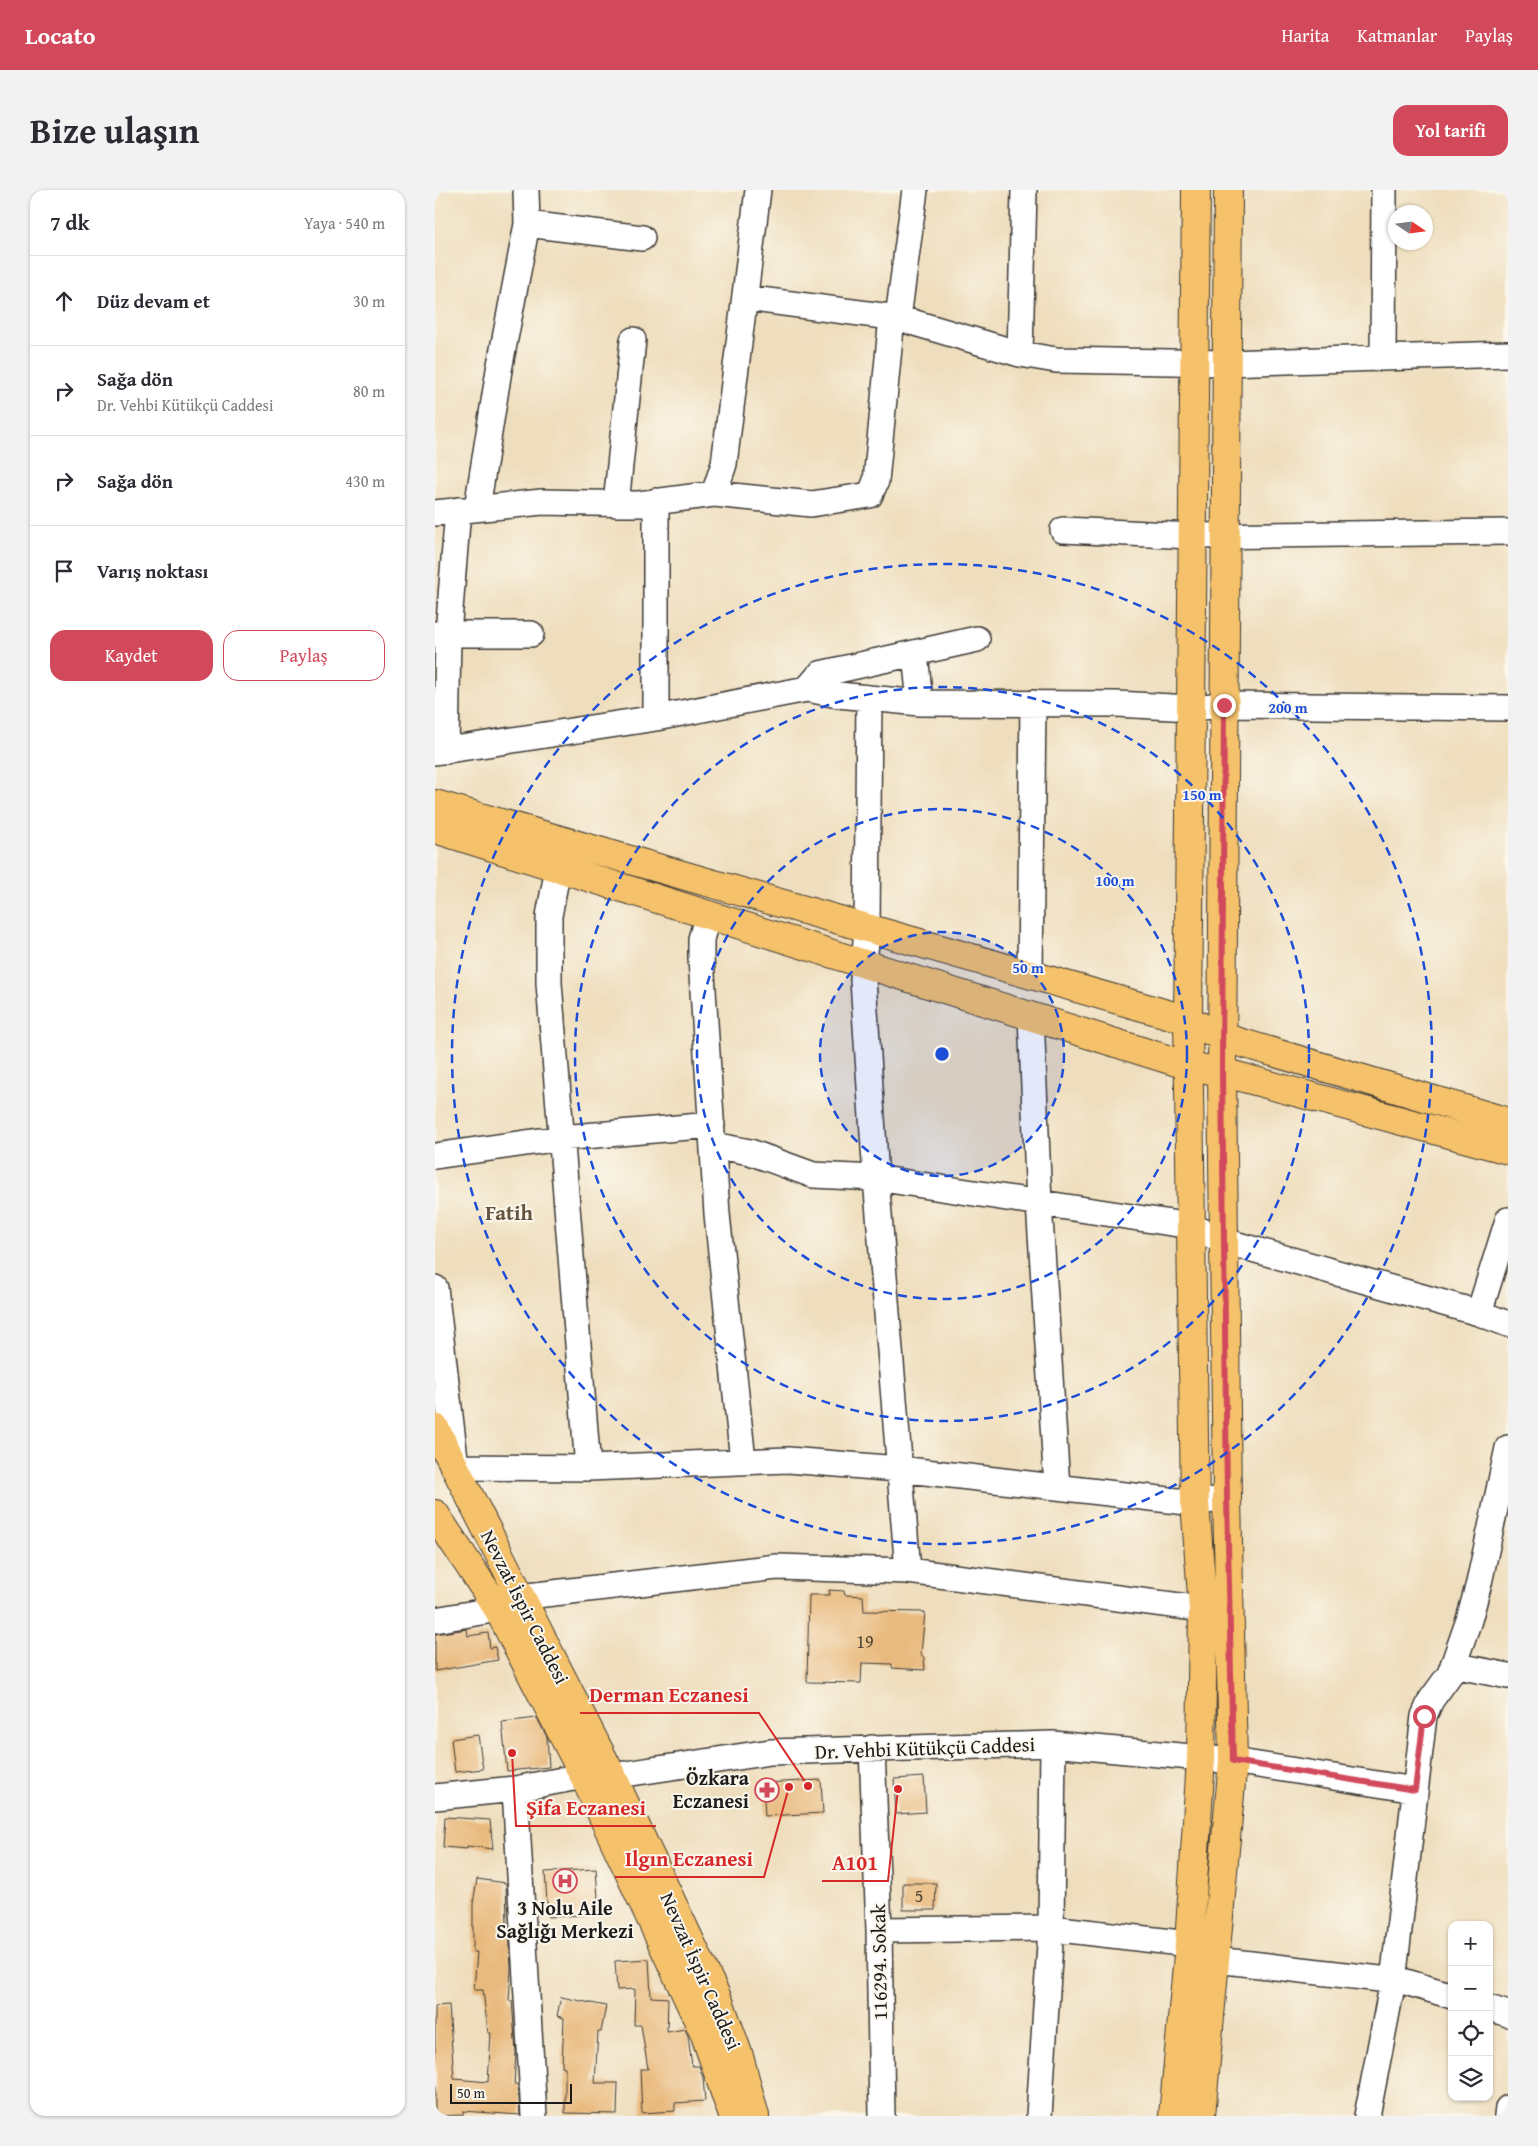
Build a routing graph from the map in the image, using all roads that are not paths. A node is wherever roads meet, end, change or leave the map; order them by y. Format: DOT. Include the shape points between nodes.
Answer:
graph roads {
  1 [pos="526,190"];
  2 [pos="758,190"];
  3 [pos="915,190"];
  4 [pos="1024,190"];
  5 [pos="1196,190"];
  6 [pos="1228,190"];
  7 [pos="1385,190"];
  8 [pos="527,224"];
  9 [pos="642,238"];
  10 [pos="745,298"];
  11 [pos="895,317"];
  12 [pos="633,340"];
  13 [pos="1020,354"];
  14 [pos="1508,354"];
  15 [pos="1383,358"];
  16 [pos="1195,362"];
  17 [pos="1227,363"];
  18 [pos="714,494"];
  19 [pos="656,501"];
  20 [pos="616,504"];
  21 [pos="457,510"];
  22 [pos="1063,530"];
  23 [pos="1508,532"];
  24 [pos="1193,536"];
  25 [pos="1225,536"];
  26 [pos="442,634"];
  27 [pos="531,634"];
  28 [pos="977,640"];
  29 [pos="915,653"];
  30 [pos="807,689"];
  31 [pos="869,698"];
  32 [pos="920,703"];
  33 [pos="1033,703"];
  34 [pos="1224,705"];
  35 [pos="1191,708"];
  36 [pos="1508,708"];
  37 [pos="656,718"];
  38 [pos="440,752"];
  39 [pos="435,804"];
  40 [pos="435,829"];
  41 [pos="558,868"];
  42 [pos="708,915"];
  43 [pos="867,928"];
  44 [pos="864,964"];
  45 [pos="1030,974"];
  46 [pos="1031,1016"];
  47 [pos="1188,1020"];
  48 [pos="1222,1037"];
  49 [pos="1189,1066"];
  50 [pos="1222,1072"];
  51 [pos="1508,1122"];
  52 [pos="712,1135"];
  53 [pos="561,1138"];
  54 [pos="1508,1150"];
  55 [pos="435,1156"];
  56 [pos="876,1178"];
  57 [pos="1039,1203"];
  58 [pos="1508,1220"];
  59 [pos="1191,1226"];
  60 [pos="1224,1241"];
  61 [pos="435,1288"];
  62 [pos="1479,1313"];
  63 [pos="1508,1324"];
  64 [pos="435,1428"];
  65 [pos="1508,1448"];
  66 [pos="743,1462"];
  67 [pos="456,1466"];
  68 [pos="588,1468"];
  69 [pos="899,1469"];
  70 [pos="1057,1487"];
  71 [pos="1227,1498"];
  72 [pos="1195,1503"];
  73 [pos="435,1514"];
  74 [pos="908,1571"];
  75 [pos="509,1603"];
  76 [pos="1203,1609"];
  77 [pos="435,1620"];
  78 [pos="1453,1665"];
  79 [pos="1508,1676"];
  80 [pos="1053,1744"];
  81 [pos="872,1748"];
  82 [pos="1201,1759"];
  83 [pos="1233,1761"];
  84 [pos="584,1776"];
  85 [pos="612,1776"];
  86 [pos="515,1789"];
  87 [pos="1415,1790"];
  88 [pos="435,1797"];
  89 [pos="1051,1928"];
  90 [pos="879,1930"];
  91 [pos="1189,1944"];
  92 [pos="1216,1960"];
  93 [pos="1393,1980"];
  94 [pos="1448,1995"];
  95 [pos="1493,2009"];
  96 [pos="1508,2014"];
  97 [pos="1508,2108"];
  98 [pos="534,2116"];
  99 [pos="733,2116"];
  100 [pos="755,2116"];
  101 [pos="882,2116"];
  102 [pos="1039,2116"];
  103 [pos="1173,2116"];
  104 [pos="1201,2116"];
  105 [pos="1367,2116"];
  106 [pos="1507,2116"];
  1 -- 8 [label="street"];
  2 -- 10 [label="street"];
  3 -- 11 [label="street"];
  4 -- 13 [label="street"];
  5 -- 16 [label="main road"];
  6 -- 17 [label="main road"];
  7 -- 15 [label="street"];
  8 -- 9 [label="street"];
  8 -- 21 [label="street" via="499,370"];
  10 -- 11 [label="street"];
  10 -- 18 [label="street" via="724,464"];
  11 -- 13 [label="street"];
  11 -- 18 [label="street" via="877,481 870,495 811,504"];
  12 -- 20 [label="street"];
  13 -- 16 [label="street" via="1056,360"];
  14 -- 15 [label="street"];
  15 -- 17 [label="street"];
  16 -- 17 [label="street"];
  16 -- 24 [label="main road"];
  17 -- 25 [label="main road"];
  18 -- 19 [label="street"];
  19 -- 20 [label="street"];
  19 -- 37 [label="street"];
  20 -- 21 [label="street" via="542,502"];
  21 -- 26 [label="street"];
  22 -- 24 [label="street"];
  23 -- 25 [label="street"];
  24 -- 25 [label="street"];
  24 -- 35 [label="main road"];
  25 -- 34 [label="main road"];
  26 -- 27 [label="street"];
  26 -- 38 [label="street"];
  28 -- 29 [label="street"];
  29 -- 30 [label="street" via="820,674"];
  29 -- 32 [label="street"];
  30 -- 31 [label="street"];
  30 -- 37 [label="street"];
  31 -- 32 [label="street"];
  31 -- 43 [label="street"];
  32 -- 33 [label="street"];
  33 -- 35 [label="street"];
  33 -- 45 [label="street"];
  34 -- 35 [label="street"];
  34 -- 36 [label="street"];
  34 -- 48 [label="main road"];
  35 -- 47 [label="main road"];
  37 -- 38 [label="street"];
  39 -- 43 [label="main road"];
  40 -- 41 [label="main road"];
  41 -- 42 [label="main road"];
  41 -- 53 [label="street" via="549,916 549,983"];
  42 -- 44 [label="main road"];
  42 -- 52 [label="street" via="701,948"];
  43 -- 44 [label="street"];
  43 -- 45 [label="main road"];
  44 -- 46 [label="main road"];
  44 -- 56 [label="street"];
  45 -- 47 [label="main road"];
  46 -- 49 [label="main road"];
  46 -- 57 [label="street"];
  47 -- 48 [label="main road"];
  47 -- 49 [label="main road"];
  48 -- 50 [label="main road"];
  48 -- 51 [label="main road"];
  49 -- 50 [label="main road"];
  49 -- 59 [label="main road"];
  50 -- 54 [label="main road"];
  50 -- 60 [label="main road"];
  52 -- 53 [label="street"];
  52 -- 56 [label="street" via="813,1175"];
  52 -- 66 [label="street"];
  53 -- 55 [label="street"];
  53 -- 68 [label="street"];
  56 -- 57 [label="street"];
  56 -- 69 [label="street"];
  57 -- 59 [label="street"];
  57 -- 70 [label="street"];
  58 -- 62 [label="street"];
  59 -- 60 [label="street"];
  59 -- 72 [label="main road"];
  60 -- 62 [label="street"];
  60 -- 71 [label="main road"];
  61 -- 67 [label="street"];
  62 -- 63 [label="street"];
  64 -- 67 [label="main road, Nevzat İspir Caddesi"];
  65 -- 78 [label="street" via="1479,1583"];
  66 -- 68 [label="street"];
  66 -- 69 [label="street" via="788,1460"];
  67 -- 68 [label="street"];
  67 -- 75 [label="main road, Nevzat İspir Caddesi"];
  69 -- 70 [label="street"];
  69 -- 74 [label="street"];
  70 -- 72 [label="street"];
  71 -- 72 [label="street"];
  71 -- 83 [label="main road"];
  72 -- 76 [label="main road"];
  73 -- 75 [label="main road, Nevzat İspir Caddesi"];
  74 -- 75 [label="street" via="777,1567"];
  74 -- 76 [label="street"];
  75 -- 77 [label="street"];
  75 -- 84 [label="main road, Nevzat İspir Caddesi"];
  75 -- 85 [label="main road, Nevzat İspir Caddesi"];
  76 -- 82 [label="main road"];
  78 -- 79 [label="street"];
  78 -- 87 [label="street" via="1424,1716"];
  80 -- 81 [label="street, Dr. Vehbi Kütükçü Caddesi"];
  80 -- 82 [label="street, Dr. Vehbi Kütükçü Caddesi"];
  80 -- 89 [label="street"];
  81 -- 85 [label="street, Dr. Vehbi Kütükçü Caddesi" via="770,1752"];
  81 -- 90 [label="street, 116294. Sokak"];
  82 -- 83 [label="street, Dr. Vehbi Kütükçü Caddesi"];
  82 -- 91 [label="main road"];
  83 -- 87 [label="street, Dr. Vehbi Kütükçü Caddesi"];
  83 -- 92 [label="main road"];
  84 -- 85 [label="street, Dr. Vehbi Kütükçü Caddesi"];
  84 -- 86 [label="street, Dr. Vehbi Kütükçü Caddesi"];
  84 -- 99 [label="main road, Nevzat İspir Caddesi" via="705,2036"];
  85 -- 100 [label="main road, Nevzat İspir Caddesi" via="720,2004 739,2056"];
  86 -- 88 [label="street, Dr. Vehbi Kütükçü Caddesi"];
  86 -- 98 [label="street"];
  87 -- 93 [label="street"];
  89 -- 90 [label="street"];
  89 -- 91 [label="street"];
  89 -- 102 [label="street"];
  90 -- 101 [label="street, 116294. Sokak"];
  91 -- 92 [label="street"];
  91 -- 103 [label="main road"];
  92 -- 93 [label="street"];
  92 -- 104 [label="main road"];
  93 -- 94 [label="street"];
  93 -- 105 [label="street"];
  95 -- 96 [label="street"];
  97 -- 106 [label="street"];
}
